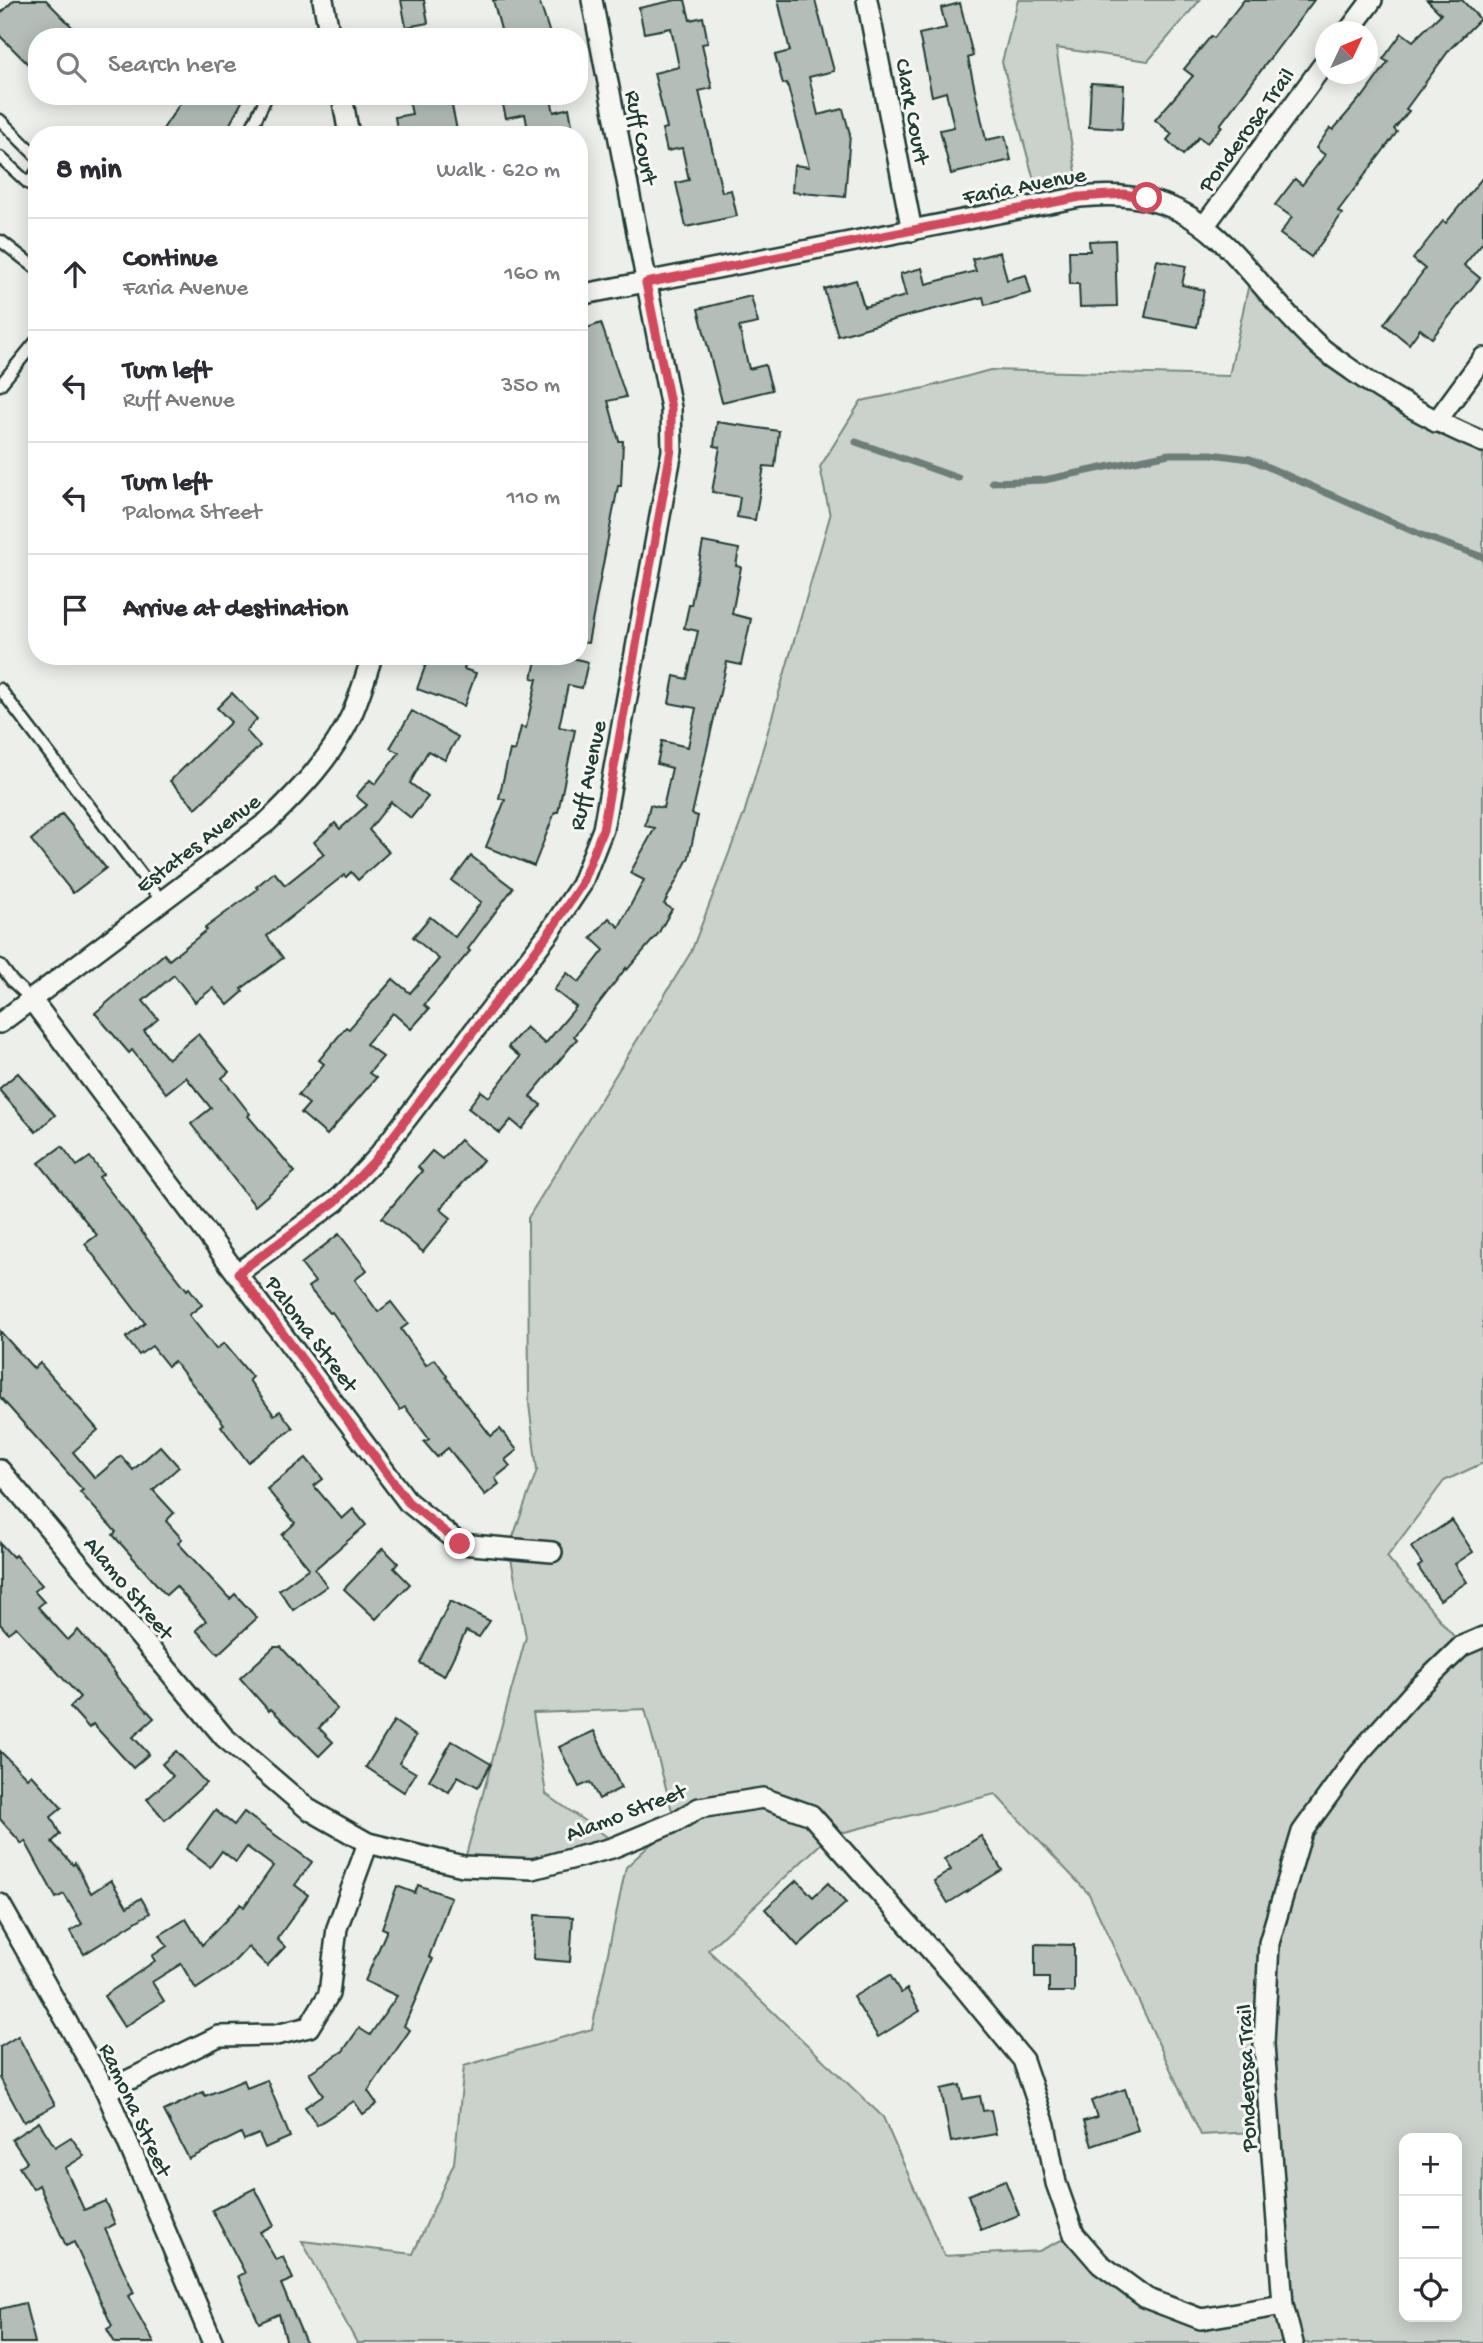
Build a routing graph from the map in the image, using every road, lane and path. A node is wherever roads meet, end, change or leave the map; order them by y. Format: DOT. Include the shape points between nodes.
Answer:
graph roads {
  1 [pos="323,0"];
  2 [pos="592,0"];
  3 [pos="867,0"];
  4 [pos="1372,0"];
  5 [pos="1356,21"];
  6 [pos="328,28"];
  7 [pos="1315,75"];
  8 [pos="263,105"];
  9 [pos="344,105"];
  10 [pos="0,120"];
  11 [pos="252,126"];
  12 [pos="347,126"];
  13 [pos="28,148"];
  14 [pos="0,157"];
  15 [pos="28,183"];
  16 [pos="1205,225"];
  17 [pos="912,231"];
  18 [pos="1,241"];
  19 [pos="28,263"];
  20 [pos="646,283"];
  21 [pos="588,293"];
  22 [pos="28,351"];
  23 [pos="1483,358"];
  24 [pos="0,386"];
  25 [pos="1436,422"];
  26 [pos="1483,442"];
  27 [pos="369,665"];
  28 [pos="0,689"];
  29 [pos="161,900"];
  30 [pos="0,965"];
  31 [pos="31,999"];
  32 [pos="0,1023"];
  33 [pos="238,1273"];
  34 [pos="0,1470"];
  35 [pos="552,1552"];
  36 [pos="1483,1637"];
  37 [pos="368,1843"];
  38 [pos="0,1904"];
  39 [pos="106,2091"];
  40 [pos="1283,2305"];
  41 [pos="213,2343"];
  42 [pos="1293,2343"];
  1 -- 6 [label="street"];
  2 -- 20 [label="street, Ruff Court"];
  3 -- 17 [label="street, Clark Court"];
  4 -- 5 [label="street"];
  7 -- 16 [label="street, Ponderosa Trail"];
  8 -- 11 [label="lane"];
  9 -- 12 [label="street"];
  10 -- 13 [label="lane"];
  14 -- 15 [label="lane"];
  16 -- 17 [label="street, Faria Avenue" via="1147,198 1103,194"];
  16 -- 25 [label="street, Faria Avenue" via="1320,347 1390,397"];
  17 -- 20 [label="street, Faria Avenue"];
  18 -- 19 [label="lane"];
  20 -- 21 [label="street, Faria Avenue"];
  20 -- 33 [label="street, Ruff Avenue" via="671,408 671,450 603,829 581,885 375,1160 336,1201"];
  22 -- 24 [label="lane"];
  23 -- 25 [label="street"];
  25 -- 26 [label="street, Faria Avenue"];
  27 -- 29 [label="street, Estates Avenue" via="335,744 294,796 267,822"];
  28 -- 29 [label="lane"];
  29 -- 31 [label="street, Estates Avenue"];
  30 -- 31 [label="lane"];
  31 -- 32 [label="street, Estates Avenue"];
  31 -- 33 [label="street, Paloma Street"];
  33 -- 35 [label="street, Paloma Street" via="408,1502 460,1544"];
  34 -- 37 [label="street, Alamo Street" via="224,1737 308,1809"];
  36 -- 40 [label="street, Ponderosa Trail" via="1462,1646 1412,1694 1359,1753 1302,1832 1269,1943 1264,2044"];
  37 -- 39 [label="street" via="337,1928 329,1994 309,2027 276,2035 219,2036"];
  37 -- 40 [label="street, Alamo Street" via="463,1866 533,1869 612,1848 699,1808 763,1798 811,1815 1023,2060 1074,2234 1100,2264 1146,2298 1200,2319"];
  38 -- 39 [label="street, Ramona Street"];
  39 -- 41 [label="street, Ramona Street"];
  40 -- 42 [label="street, Ponderosa Trail"];
}
